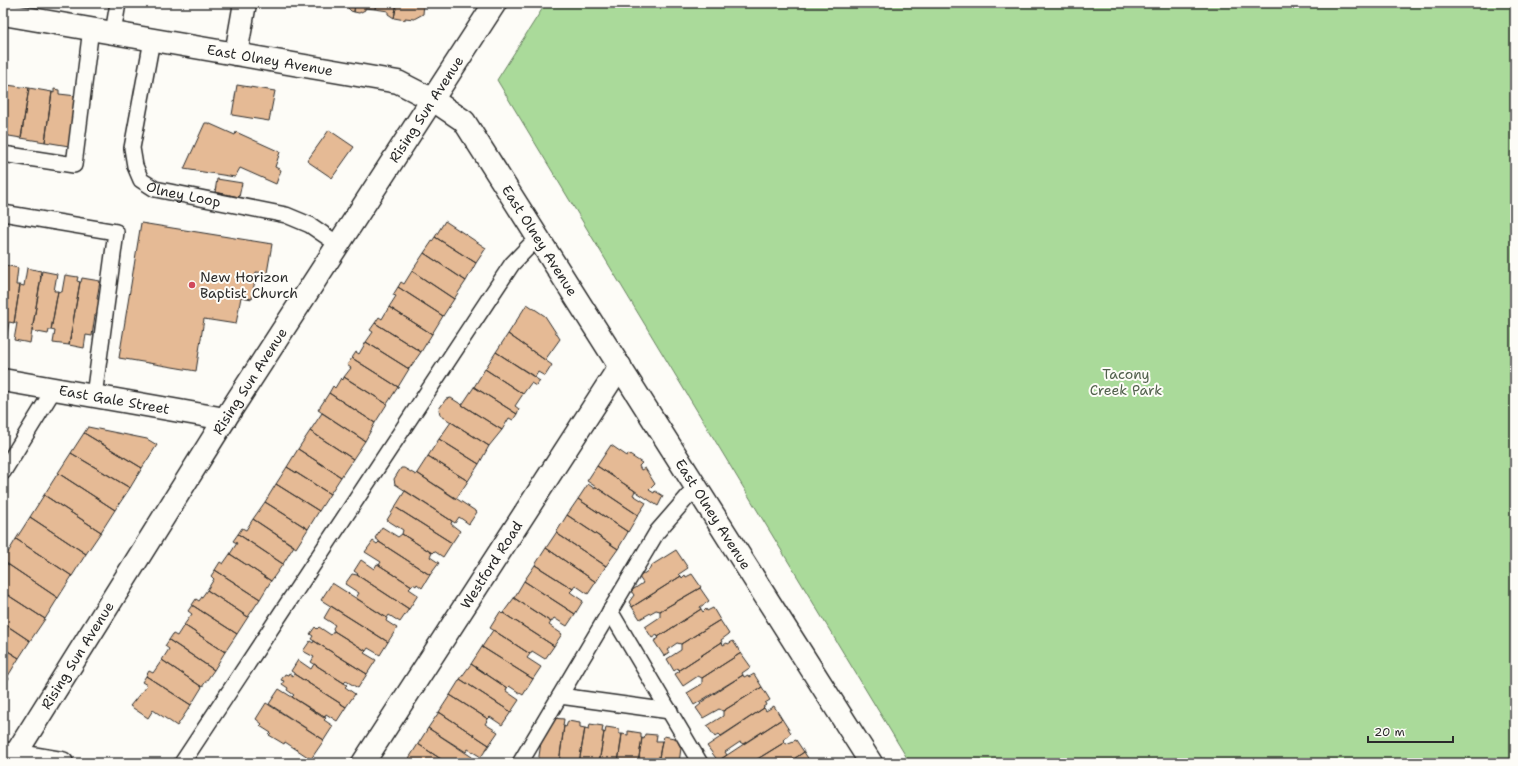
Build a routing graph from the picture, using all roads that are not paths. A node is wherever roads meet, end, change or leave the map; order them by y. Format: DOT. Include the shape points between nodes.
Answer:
graph roads {
  1 [pos="118,3"];
  2 [pos="245,3"];
  3 [pos="495,3"];
  4 [pos="3,14"];
  5 [pos="91,28"];
  6 [pos="113,33"];
  7 [pos="152,40"];
  8 [pos="236,54"];
  9 [pos="433,100"];
  10 [pos="3,154"];
  11 [pos="3,213"];
  12 [pos="538,237"];
  13 [pos="339,245"];
  14 [pos="620,366"];
  15 [pos="3,380"];
  16 [pos="54,389"];
  17 [pos="94,396"];
  18 [pos="225,419"];
  19 [pos="3,472"];
  20 [pos="697,486"];
  21 [pos="610,611"];
  22 [pos="560,696"];
  23 [pos="670,711"];
  24 [pos="9,757"];
  25 [pos="62,763"];
  26 [pos="182,763"];
  27 [pos="363,763"];
  28 [pos="520,763"];
  29 [pos="700,763"];
  30 [pos="871,763"];
  1 -- 6 [label="lane"];
  2 -- 8 [label="street"];
  3 -- 9 [label="street, Rising Sun Avenue"];
  4 -- 5 [label="street, East Olney Avenue"];
  5 -- 6 [label="street, East Olney Avenue"];
  5 -- 10 [label="lane" via="74,165"];
  6 -- 7 [label="street, East Olney Avenue"];
  7 -- 8 [label="street, East Olney Avenue"];
  7 -- 13 [label="lane, Olney Loop" via="132,148 141,180 155,189 286,215 310,225"];
  8 -- 9 [label="street, East Olney Avenue" via="398,82"];
  9 -- 12 [label="street, East Olney Avenue" via="464,121"];
  9 -- 13 [label="street, Rising Sun Avenue"];
  11 -- 17 [label="lane" via="116,232"];
  12 -- 14 [label="street, East Olney Avenue"];
  12 -- 26 [label="lane" via="512,264"];
  13 -- 18 [label="street, Rising Sun Avenue"];
  14 -- 20 [label="street, East Olney Avenue"];
  14 -- 27 [label="street, Westford Road"];
  15 -- 16 [label="street, East Gale Street"];
  16 -- 17 [label="street, East Gale Street"];
  16 -- 19 [label="lane"];
  17 -- 18 [label="street, East Gale Street"];
  18 -- 24 [label="street, Rising Sun Avenue"];
  20 -- 21 [label="lane" via="657,532"];
  20 -- 30 [label="street, East Olney Avenue"];
  21 -- 22 [label="lane"];
  21 -- 23 [label="lane"];
  22 -- 23 [label="lane"];
  22 -- 28 [label="lane"];
  23 -- 29 [label="lane"];
  24 -- 25 [label="street"];
}
